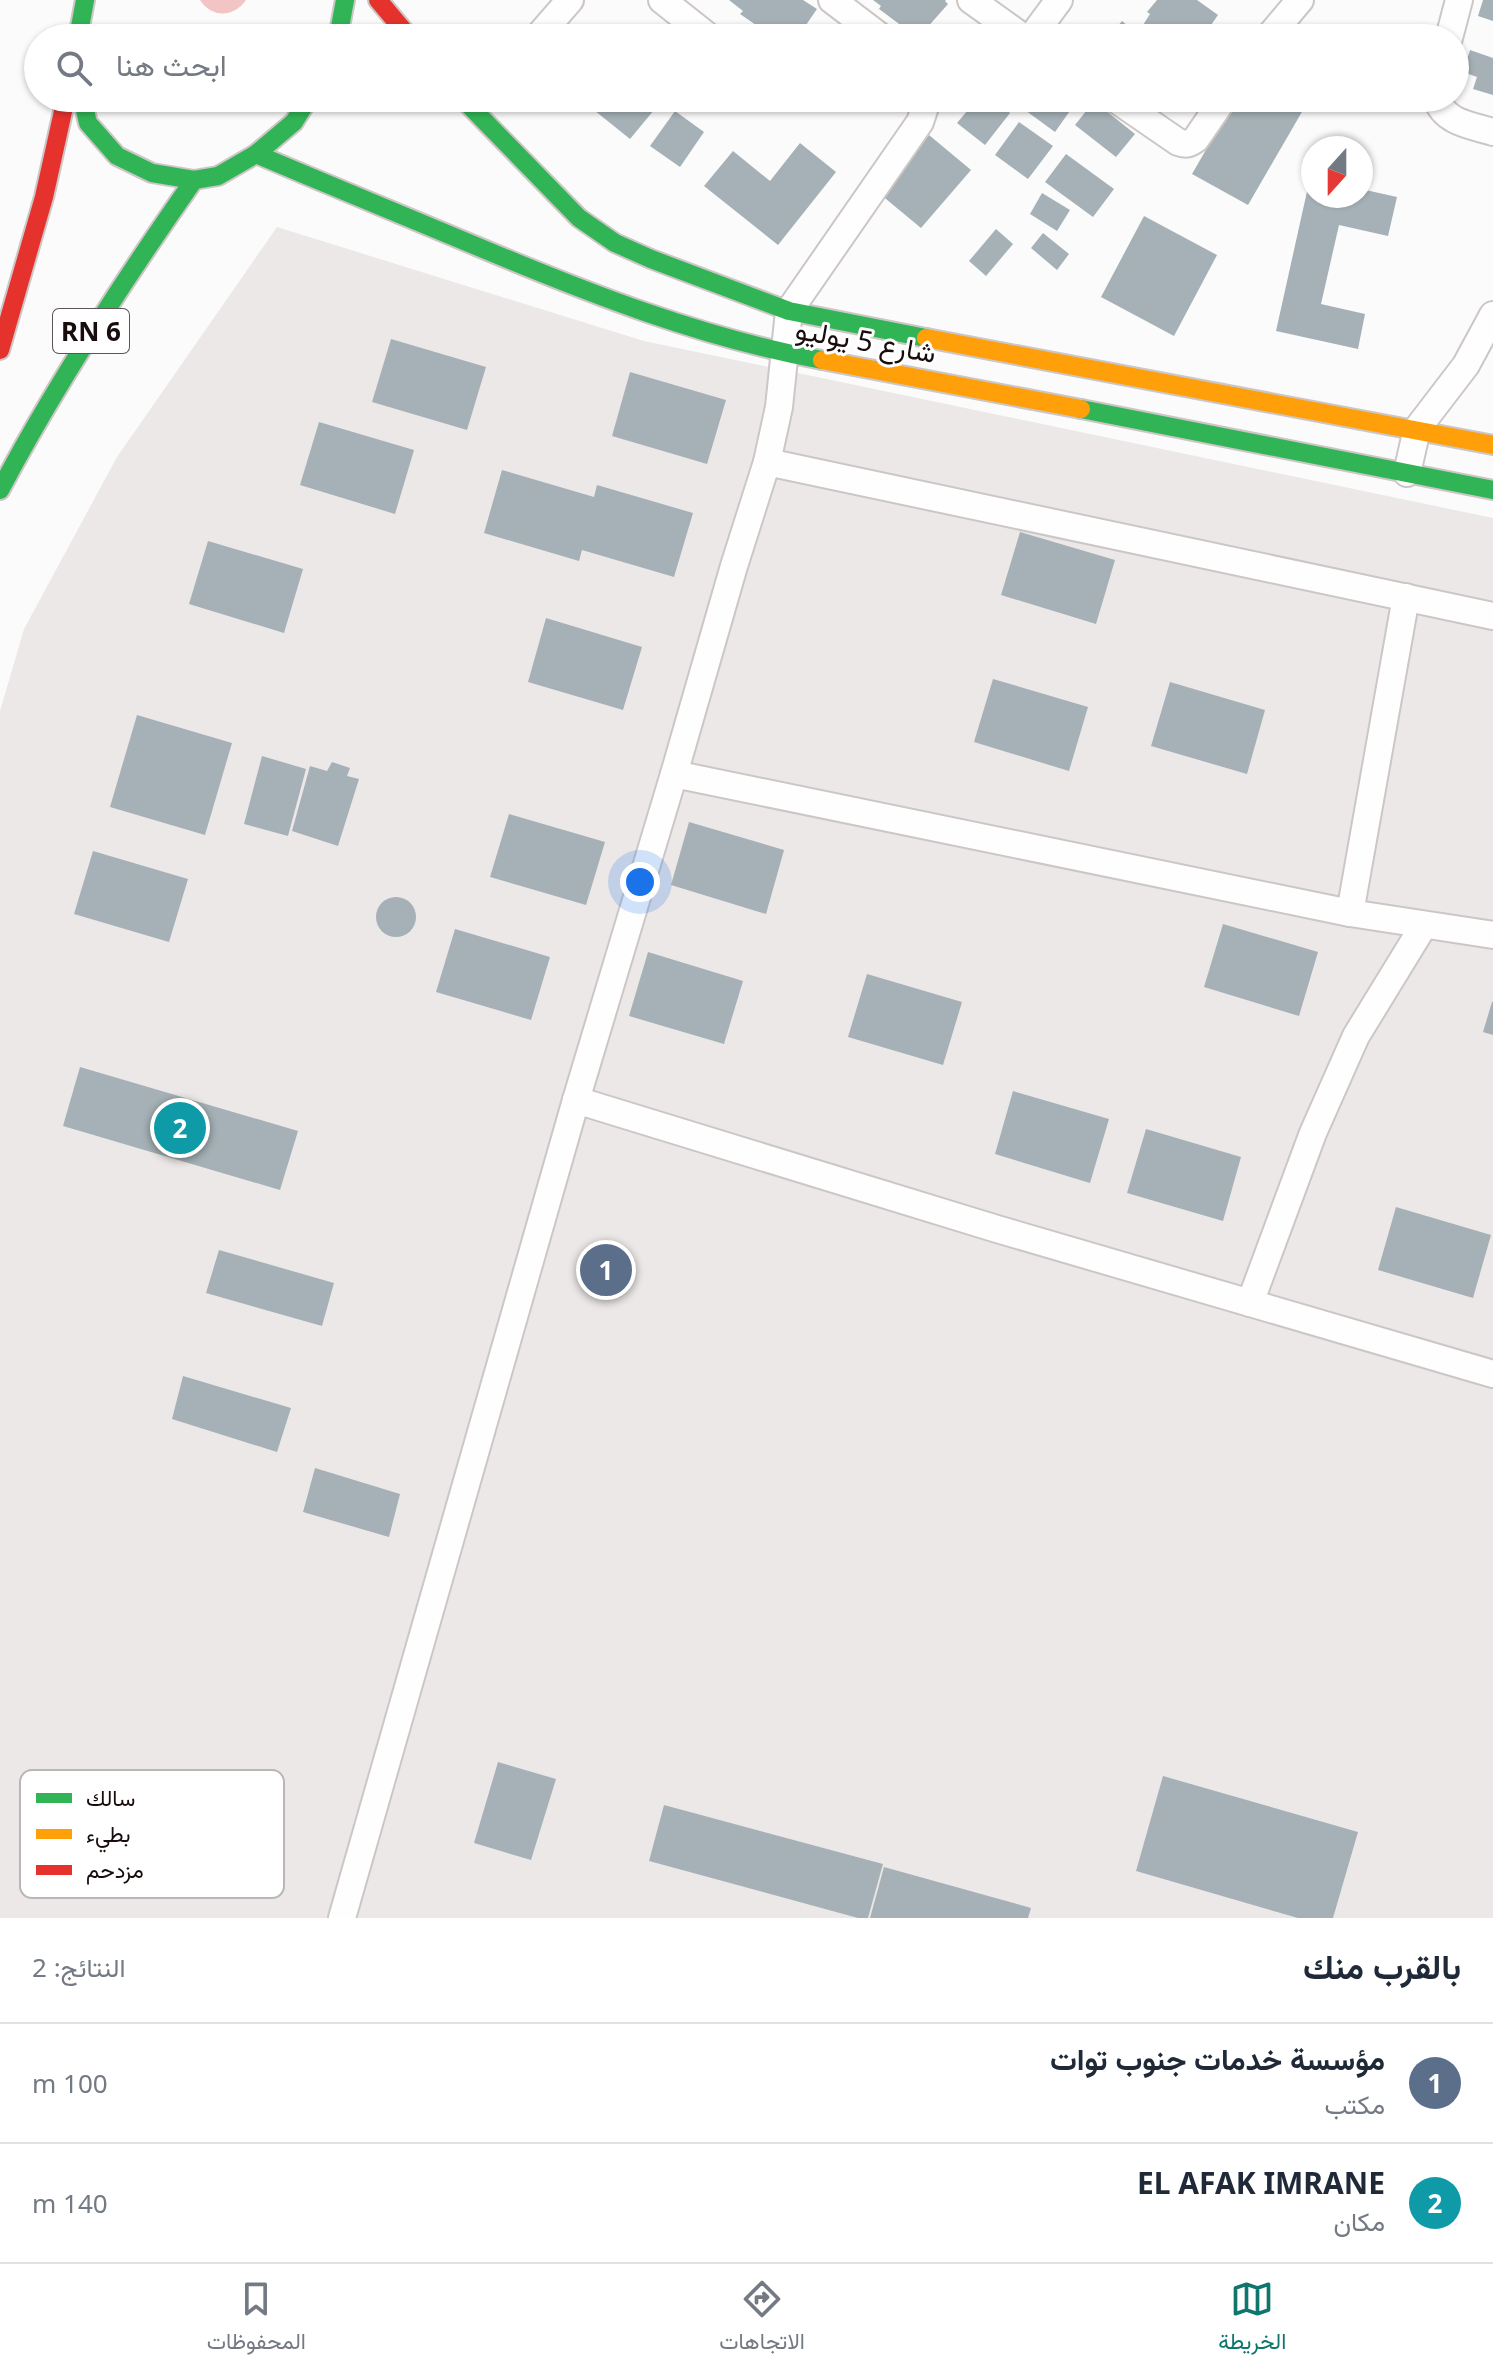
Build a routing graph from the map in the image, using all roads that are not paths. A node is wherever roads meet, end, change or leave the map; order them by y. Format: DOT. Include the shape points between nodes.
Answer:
graph roads {
  1 [pos="85,0"];
  2 [pos="345,0"];
  3 [pos="378,0"];
  4 [pos="570,0"];
  5 [pos="662,0"];
  6 [pos="832,0"];
  7 [pos="971,0"];
  8 [pos="1059,0"];
  9 [pos="1300,0"];
  10 [pos="1459,0"];
  11 [pos="81,24"];
  12 [pos="341,24"];
  13 [pos="398,24"];
  14 [pos="549,24"];
  15 [pos="692,24"];
  16 [pos="864,24"];
  17 [pos="1004,24"];
  18 [pos="1041,24"];
  19 [pos="1280,24"];
  20 [pos="1453,24"];
  21 [pos="63,112"];
  22 [pos="85,112"];
  23 [pos="300,112"];
  24 [pos="482,112"];
  25 [pos="923,112"];
  26 [pos="1135,112"];
  27 [pos="1214,112"];
  28 [pos="1443,112"];
  29 [pos="1493,132"];
  30 [pos="256,154"];
  31 [pos="194,180"];
  32 [pos="789,311"];
  33 [pos="1493,315"];
  34 [pos="0,350"];
  35 [pos="783,353"];
  36 [pos="1417,429"];
  37 [pos="1493,445"];
  38 [pos="767,462"];
  39 [pos="1407,473"];
  40 [pos="0,490"];
  41 [pos="1493,490"];
  42 [pos="1406,597"];
  43 [pos="1493,616"];
  44 [pos="674,774"];
  45 [pos="1350,913"];
  46 [pos="1424,925"];
  47 [pos="1493,935"];
  48 [pos="576,1100"];
  49 [pos="1250,1303"];
  50 [pos="1493,1374"];
  51 [pos="342,1918"];
  1 -- 11 [label="main road"];
  2 -- 12 [label="main road"];
  3 -- 13 [label="main road"];
  4 -- 14 [label="street"];
  5 -- 15 [label="street"];
  6 -- 16 [label="street"];
  7 -- 17 [label="street"];
  8 -- 18 [label="street"];
  9 -- 19 [label="street"];
  10 -- 20 [label="street"];
  21 -- 34 [label="main road, RN 6"];
  22 -- 31 [label="main road" via="88,123 117,156 152,173"];
  23 -- 30 [label="main road"];
  24 -- 32 [label="main road, شارع 5 يوليو" via="579,218 615,243"];
  25 -- 32 [label="street"];
  26 -- 27 [label="street" via="1189,144"];
  28 -- 29 [label="street"];
  30 -- 31 [label="main road" via="218,176"];
  30 -- 35 [label="main road, شارع 5 يوليو" via="590,294"];
  31 -- 40 [label="main road, RN 6" via="95,323"];
  32 -- 35 [label="street"];
  32 -- 36 [label="main road, شارع 5 يوليو"];
  33 -- 36 [label="street" via="1466,365"];
  35 -- 38 [label="street"];
  35 -- 39 [label="main road, شارع 5 يوليو"];
  36 -- 37 [label="main road, شارع 5 يوليو"];
  36 -- 39 [label="street"];
  38 -- 42 [label="street"];
  38 -- 44 [label="street"];
  39 -- 41 [label="main road, شارع 5 يوليو"];
  42 -- 43 [label="street"];
  42 -- 45 [label="street"];
  44 -- 45 [label="street"];
  44 -- 48 [label="street"];
  45 -- 46 [label="street"];
  46 -- 47 [label="street"];
  46 -- 49 [label="street" via="1356,1036 1313,1133"];
  48 -- 49 [label="street"];
  48 -- 51 [label="street"];
  49 -- 50 [label="street"];
}
